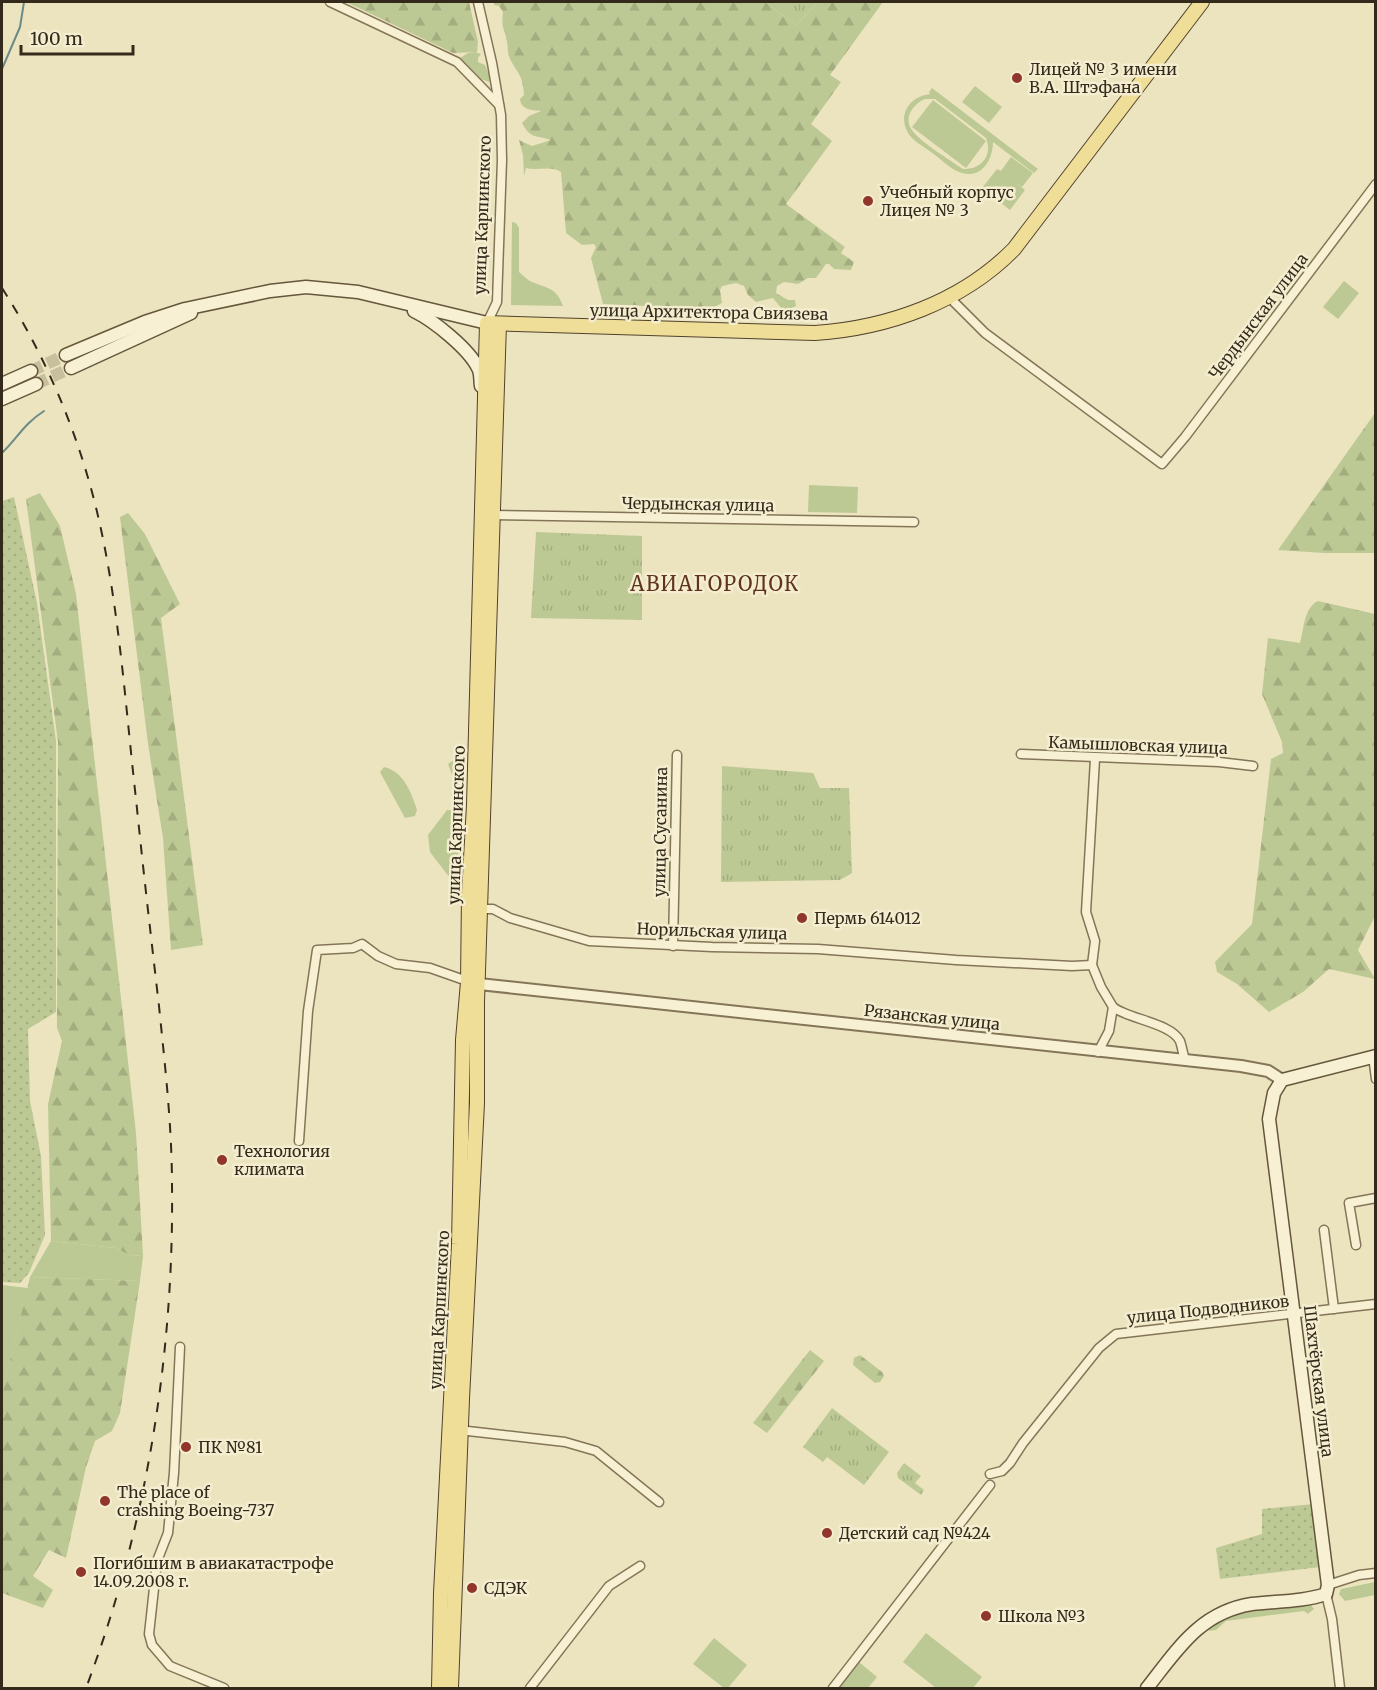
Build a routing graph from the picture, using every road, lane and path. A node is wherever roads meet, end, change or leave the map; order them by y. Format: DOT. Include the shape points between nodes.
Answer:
graph roads {
  1 [pos="330,2"];
  2 [pos="478,2"];
  3 [pos="1202,2"];
  4 [pos="500,105"];
  5 [pos="1376,184"];
  6 [pos="949,297"];
  7 [pos="220,301"];
  8 [pos="394,301"];
  9 [pos="493,324"];
  10 [pos="66,355"];
  11 [pos="71,368"];
  12 [pos="31,371"];
  13 [pos="2,384"];
  14 [pos="36,384"];
  15 [pos="2,399"];
  16 [pos="484,408"];
  17 [pos="488,515"];
  18 [pos="914,522"];
  19 [pos="481,738"];
  20 [pos="1021,754"];
  21 [pos="677,755"];
  22 [pos="1095,759"];
  23 [pos="1253,766"];
  24 [pos="481,909"];
  25 [pos="673,945"];
  26 [pos="1092,965"];
  27 [pos="474,983"];
  28 [pos="1113,1007"];
  29 [pos="1098,1052"];
  30 [pos="1374,1056"];
  31 [pos="1185,1060"];
  32 [pos="1376,1079"];
  33 [pos="1282,1080"];
  34 [pos="476,1112"];
  35 [pos="461,1113"];
  36 [pos="299,1141"];
  37 [pos="1376,1198"];
  38 [pos="1324,1230"];
  39 [pos="1356,1245"];
  40 [pos="1376,1304"];
  41 [pos="1334,1309"];
  42 [pos="1294,1314"];
  43 [pos="180,1347"];
  44 [pos="455,1430"];
  45 [pos="990,1474"];
  46 [pos="990,1485"];
  47 [pos="659,1502"];
  48 [pos="450,1546"];
  49 [pos="640,1566"];
  50 [pos="1376,1573"];
  51 [pos="1327,1589"];
  52 [pos="533,1687"];
  53 [pos="224,1689"];
  54 [pos="439,1689"];
  55 [pos="451,1689"];
  56 [pos="833,1689"];
  57 [pos="1147,1689"];
  58 [pos="1340,1689"];
  1 -- 4 [label="street" via="457,62"];
  2 -- 4 [label="street, улица Карпинского"];
  3 -- 6 [label="main road, улица Архитектора Свиязева" via="1014,249 978,280"];
  4 -- 9 [label="street, улица Карпинского" via="502,171"];
  5 -- 6 [label="street, Чердынская улица" via="1162,465 985,333"];
  6 -- 9 [label="main road, улица Архитектора Свиязева" via="885,322 815,333"];
  7 -- 8 [label="main road, улица Архитектора Свиязева" via="306,287 348,290"];
  7 -- 10 [label="main road, улица Архитектора Свиязева" via="155,318"];
  7 -- 11 [label="main road, улица Архитектора Свиязева"];
  8 -- 9 [label="main road, улица Архитектора Свиязева"];
  8 -- 16 [label="main road" via="441,328 475,363"];
  9 -- 16 [label="main road, улица Карпинского"];
  9 -- 17 [label="main road, улица Карпинского"];
  12 -- 13 [label="main road"];
  14 -- 15 [label="main road"];
  16 -- 17 [label="main road, улица Карпинского"];
  17 -- 18 [label="street, Чердынская улица"];
  17 -- 19 [label="main road, улица Карпинского"];
  19 -- 24 [label="main road, улица Карпинского"];
  19 -- 27 [label="main road, улица Карпинского" via="469,894"];
  20 -- 22 [label="street, Камышловская улица"];
  21 -- 25 [label="street, улица Сусанина"];
  22 -- 23 [label="street, Камышловская улица"];
  22 -- 26 [label="street" via="1086,912 1095,941"];
  24 -- 25 [label="street, Норильская улица" via="493,909 510,918 589,941"];
  24 -- 27 [label="main road, улица Карпинского"];
  25 -- 26 [label="street, Норильская улица"];
  26 -- 28 [label="street"];
  27 -- 29 [label="street, Рязанская улица"];
  27 -- 34 [label="main road, улица Карпинского"];
  27 -- 35 [label="main road, улица Карпинского" via="463,1040"];
  27 -- 36 [label="street" via="430,968 396,964 362,944 316,950"];
  28 -- 29 [label="street" via="1109,1031"];
  28 -- 31 [label="street" via="1173,1034 1179,1039"];
  29 -- 31 [label="street, Рязанская улица"];
  30 -- 32 [label="street"];
  30 -- 33 [label="main road"];
  31 -- 33 [label="street, Рязанская улица" via="1268,1071"];
  33 -- 42 [label="main road, Шахтёрская улица" via="1274,1093 1269,1119"];
  34 -- 35 [label="main road" via="469,1104"];
  34 -- 44 [label="main road, улица Карпинского"];
  35 -- 44 [label="main road, улица Карпинского"];
  37 -- 39 [label="street" via="1349,1203"];
  38 -- 41 [label="street"];
  40 -- 41 [label="street, улица Подводников"];
  41 -- 42 [label="street, улица Подводников"];
  42 -- 45 [label="street, улица Подводников" via="1116,1334 1099,1348 1010,1463 1002,1471"];
  42 -- 51 [label="main road, Шахтёрская улица"];
  43 -- 53 [label="street" via="168,1533 158,1561 149,1634 152,1646 170,1666"];
  44 -- 47 [label="street" via="565,1442 596,1451"];
  44 -- 48 [label="main road, улица Карпинского"];
  46 -- 56 [label="street"];
  48 -- 54 [label="main road, улица Карпинского"];
  48 -- 55 [label="main road, улица Карпинского"];
  49 -- 52 [label="street" via="609,1586"];
  50 -- 51 [label="street" via="1359,1575"];
  51 -- 57 [label="main road" via="1311,1599 1252,1605 1212,1619 1188,1637"];
  51 -- 58 [label="street, Шахтёрская улица"];
}
